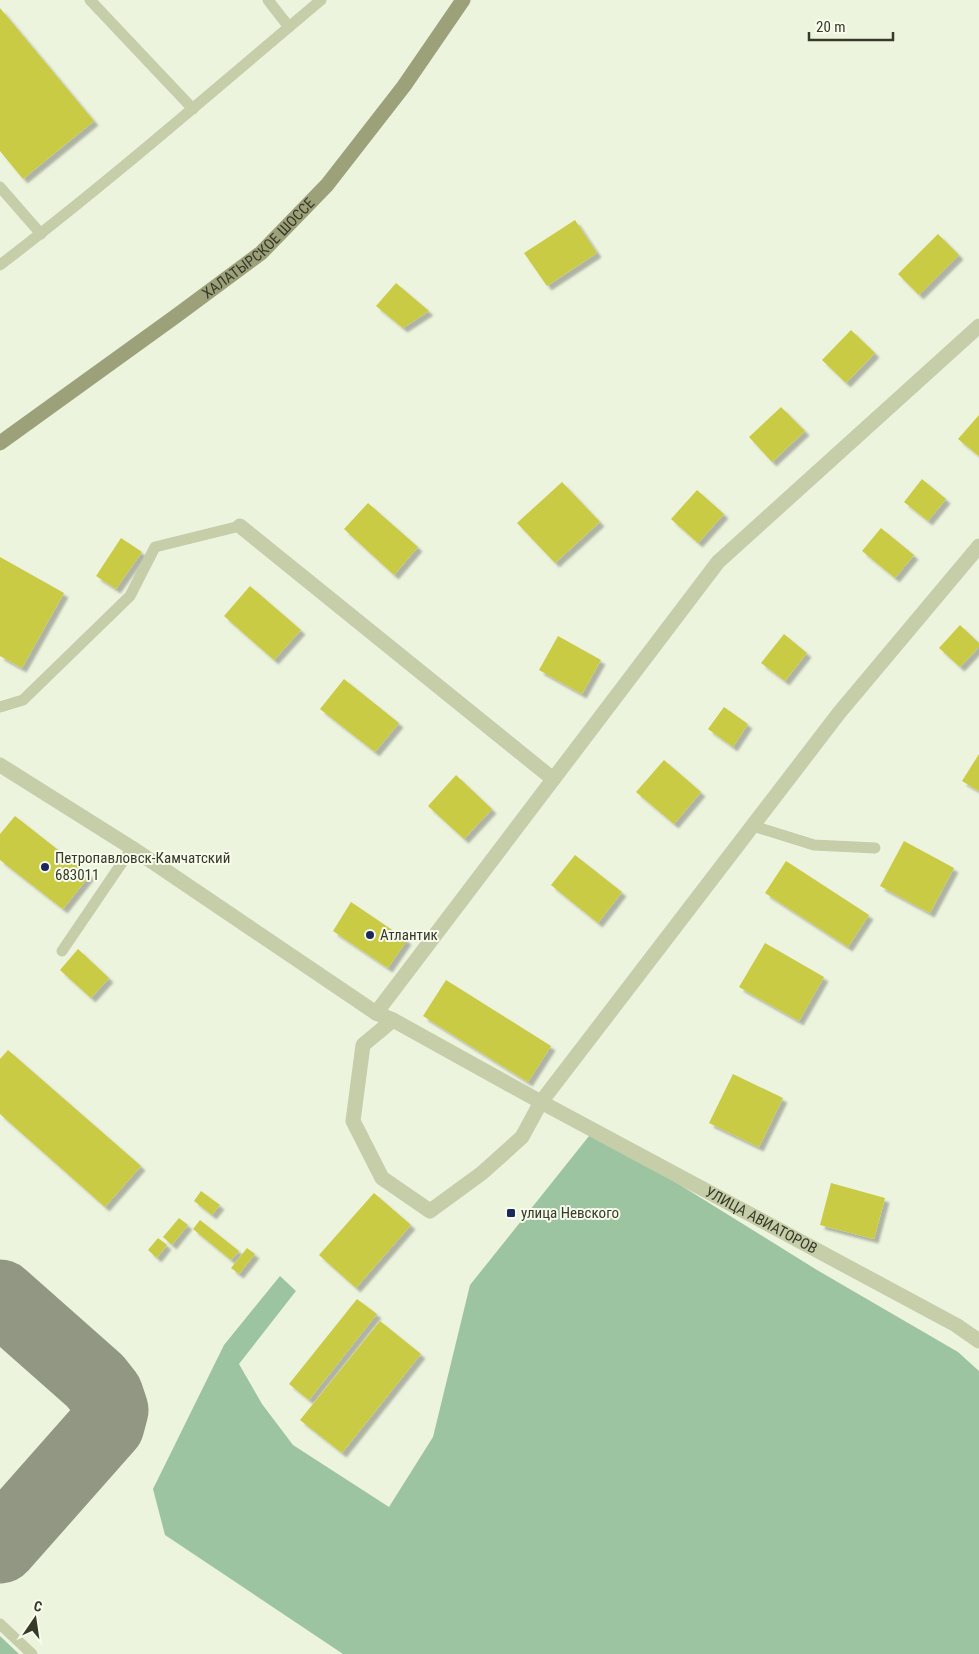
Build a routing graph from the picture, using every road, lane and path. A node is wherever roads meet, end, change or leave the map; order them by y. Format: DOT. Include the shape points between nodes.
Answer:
graph roads {
  1 [pos="90,0"];
  2 [pos="268,0"];
  3 [pos="321,0"];
  4 [pos="463,0"];
  5 [pos="289,27"];
  6 [pos="193,109"];
  7 [pos="0,187"];
  8 [pos="40,234"];
  9 [pos="0,265"];
  10 [pos="979,326"];
  11 [pos="0,443"];
  12 [pos="240,526"];
  13 [pos="979,546"];
  14 [pos="0,707"];
  15 [pos="0,765"];
  16 [pos="553,779"];
  17 [pos="752,826"];
  18 [pos="132,848"];
  19 [pos="875,848"];
  20 [pos="62,951"];
  21 [pos="376,1014"];
  22 [pos="393,1020"];
  23 [pos="541,1102"];
  24 [pos="976,1333"];
  25 [pos="0,1624"];
  26 [pos="32,1654"];
  1 -- 6 [label="lane"];
  2 -- 5 [label="lane"];
  3 -- 5 [label="lane"];
  4 -- 11 [label="street, ХАЛАТЫРСКОЕ ШОССЕ" via="404,86 327,185 260,253"];
  5 -- 6 [label="lane"];
  6 -- 8 [label="lane"];
  7 -- 8 [label="lane"];
  8 -- 9 [label="lane"];
  10 -- 16 [label="street" via="718,562"];
  12 -- 14 [label="lane" via="155,547 130,596 24,700"];
  12 -- 16 [label="street"];
  13 -- 17 [label="street" via="839,713"];
  15 -- 18 [label="street"];
  16 -- 21 [label="street"];
  17 -- 19 [label="lane" via="814,845"];
  17 -- 23 [label="street"];
  18 -- 20 [label="lane"];
  18 -- 21 [label="street"];
  21 -- 22 [label="street"];
  22 -- 23 [label="street"];
  22 -- 23 [label="street" via="363,1045 353,1121 382,1178 430,1210 482,1173 522,1137"];
  23 -- 24 [label="street, УЛИЦА АВИАТОРОВ"];
  25 -- 26 [label="lane"];
}
